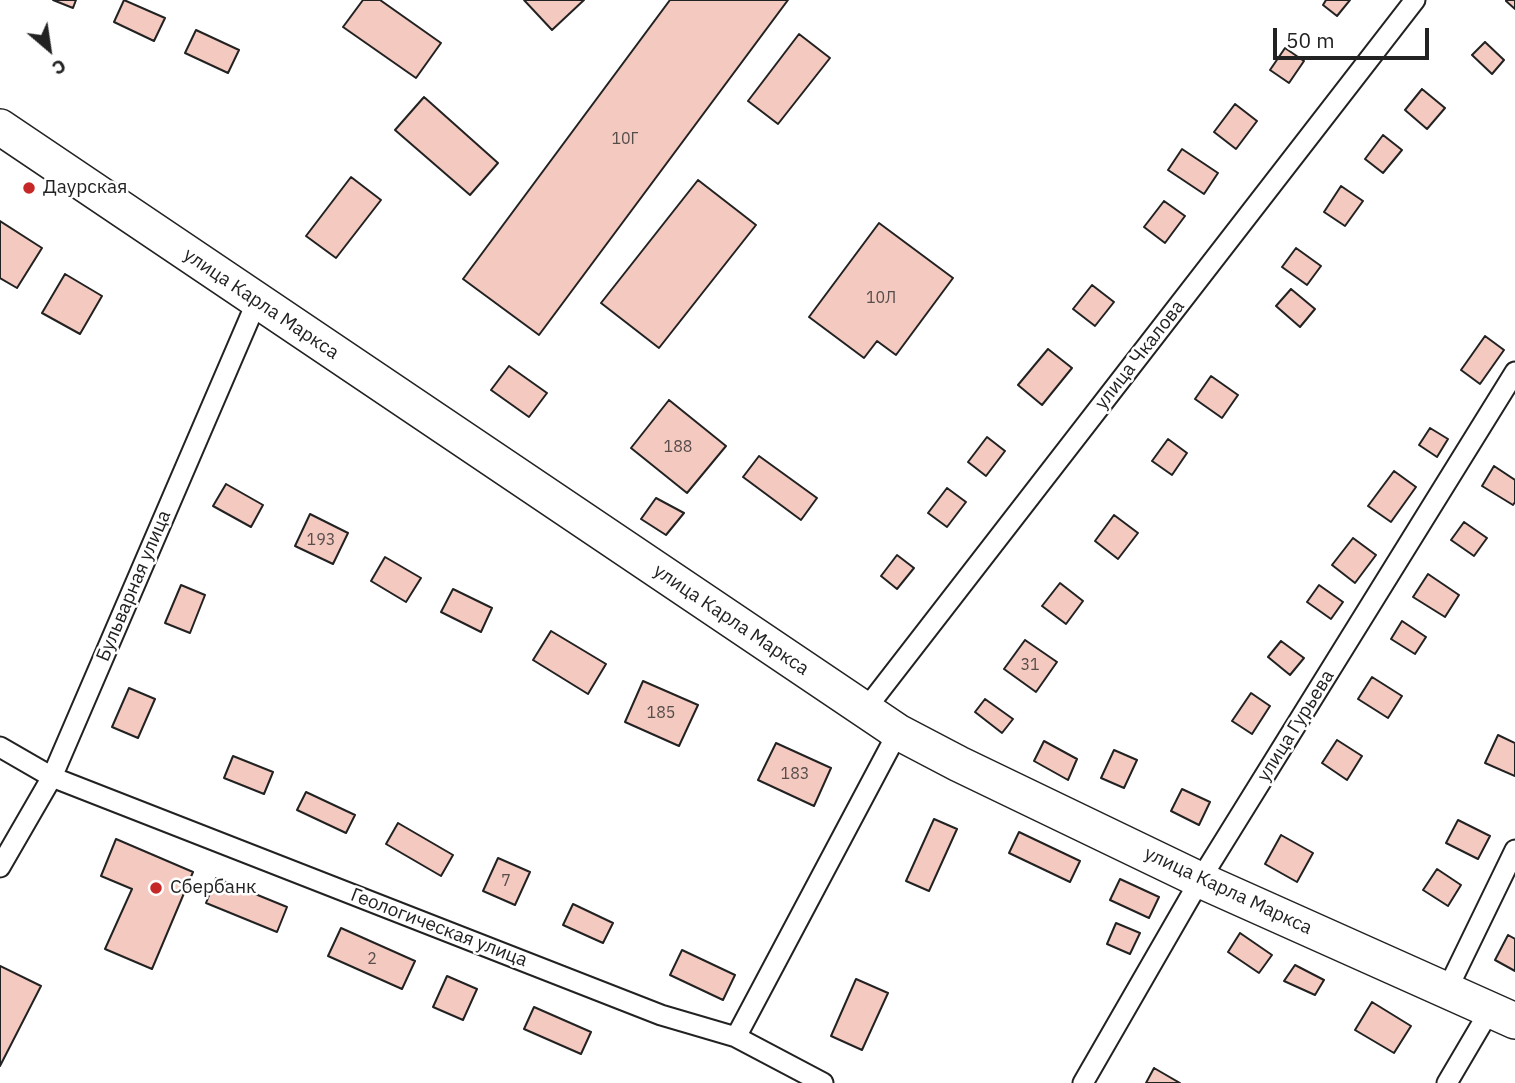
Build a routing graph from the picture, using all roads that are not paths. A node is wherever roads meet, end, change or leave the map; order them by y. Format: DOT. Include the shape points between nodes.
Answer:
graph roads {
  1 [pos="1415,0"];
  2 [pos="0,127"];
  3 [pos="257,301"];
  4 [pos="1515,372"];
  5 [pos="865,710"];
  6 [pos="898,732"];
  7 [pos="0,747"];
  8 [pos="52,777"];
  9 [pos="1515,850"];
  10 [pos="0,866"];
  11 [pos="1200,880"];
  12 [pos="1447,990"];
  13 [pos="1502,1016"];
  14 [pos="736,1037"];
  15 [pos="823,1083"];
  16 [pos="1083,1083"];
  17 [pos="1447,1083"];
  1 -- 5 [label="street, улица Чкалова"];
  2 -- 3 [label="highway, улица Карла Маркса"];
  3 -- 5 [label="highway, улица Карла Маркса"];
  3 -- 8 [label="street, Бульварная улица"];
  4 -- 11 [label="street, улица Гурьева"];
  5 -- 6 [label="highway, улица Карла Маркса"];
  6 -- 11 [label="highway, улица Карла Маркса"];
  6 -- 14 [label="street"];
  7 -- 8 [label="street, Геологическая улица"];
  8 -- 10 [label="street, Бульварная улица"];
  8 -- 14 [label="street, Геологическая улица" via="661,1015"];
  9 -- 12 [label="street"];
  11 -- 12 [label="highway, улица Карла Маркса"];
  11 -- 16 [label="street, улица Гурьева"];
  12 -- 13 [label="highway, улица Карла Маркса"];
  13 -- 17 [label="street"];
  14 -- 15 [label="street, Геологическая улица"];
}
